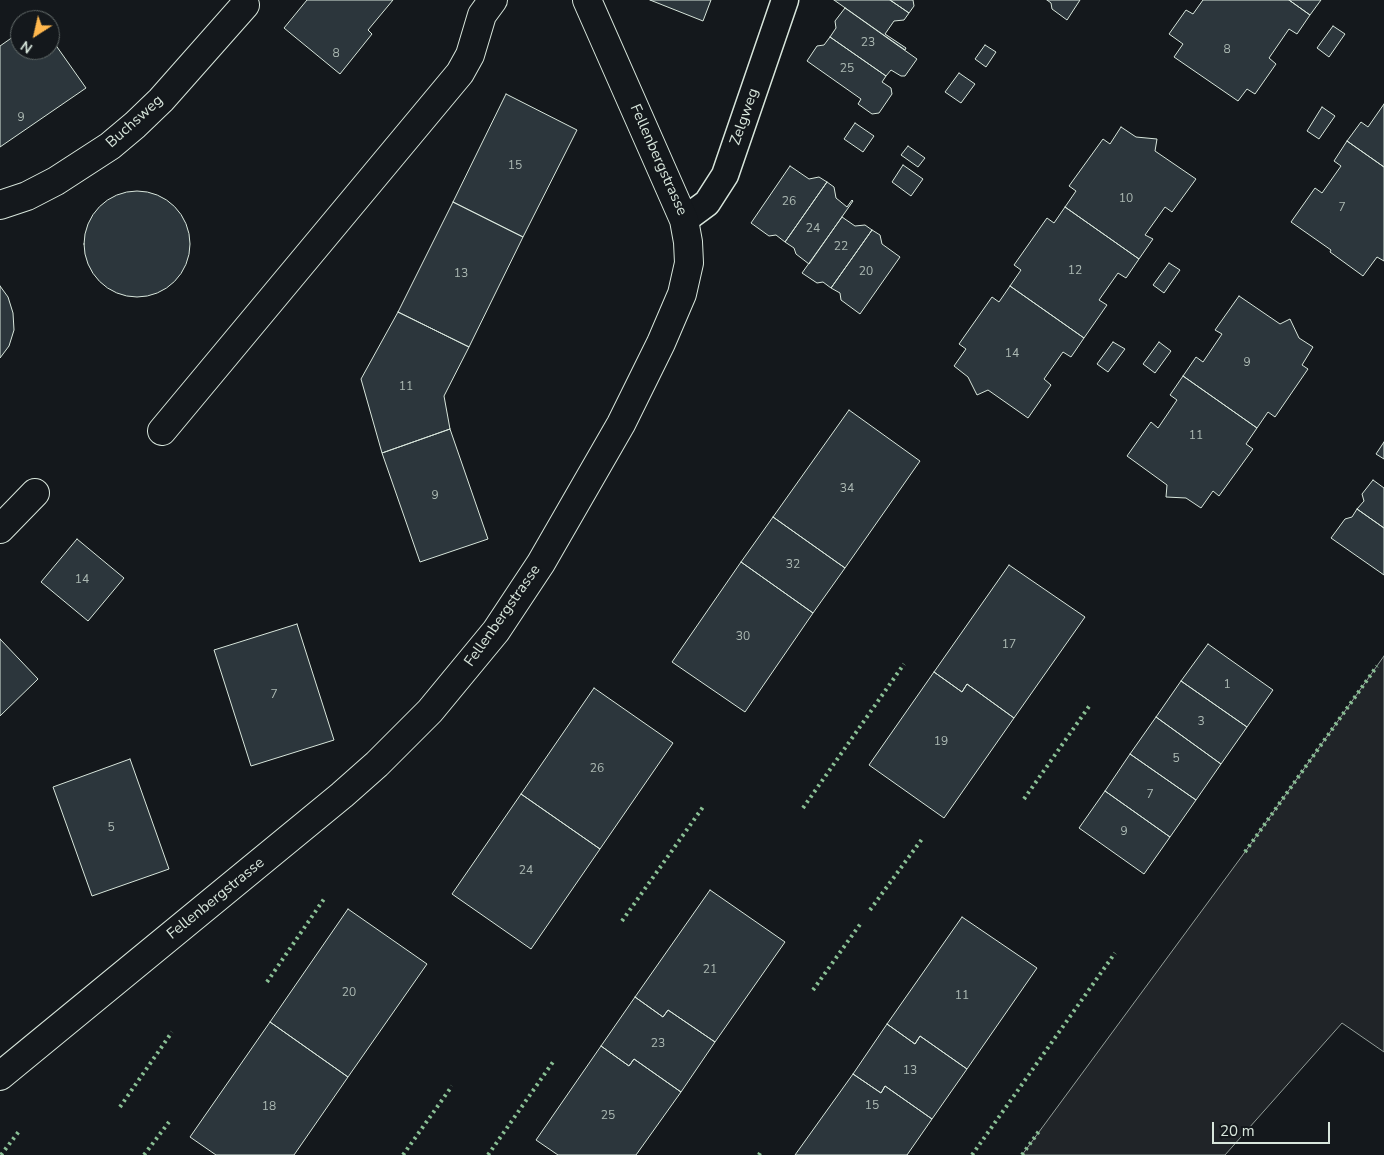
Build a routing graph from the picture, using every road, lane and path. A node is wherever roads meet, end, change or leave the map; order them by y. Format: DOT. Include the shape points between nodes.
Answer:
graph roads {
  1 [pos="493,0"];
  2 [pos="587,0"];
  3 [pos="785,0"];
  4 [pos="245,5"];
  5 [pos="0,205"];
  6 [pos="684,220"];
  7 [pos="162,431"];
  8 [pos="35,494"];
  9 [pos="0,529"];
  10 [pos="0,1076"];
  1 -- 7 [label="street" via="482,15 470,55 460,73"];
  2 -- 6 [label="street, Fellenbergstrasse"];
  3 -- 6 [label="street, Zelgweg" via="725,175 707,203"];
  4 -- 5 [label="street, Buchsweg" via="135,126 56,181"];
  6 -- 10 [label="street, Fellenbergstrasse" via="689,262 682,294 661,343 621,424 541,563 467,669 430,711 342,795"];
  8 -- 9 [label="street"];
}
